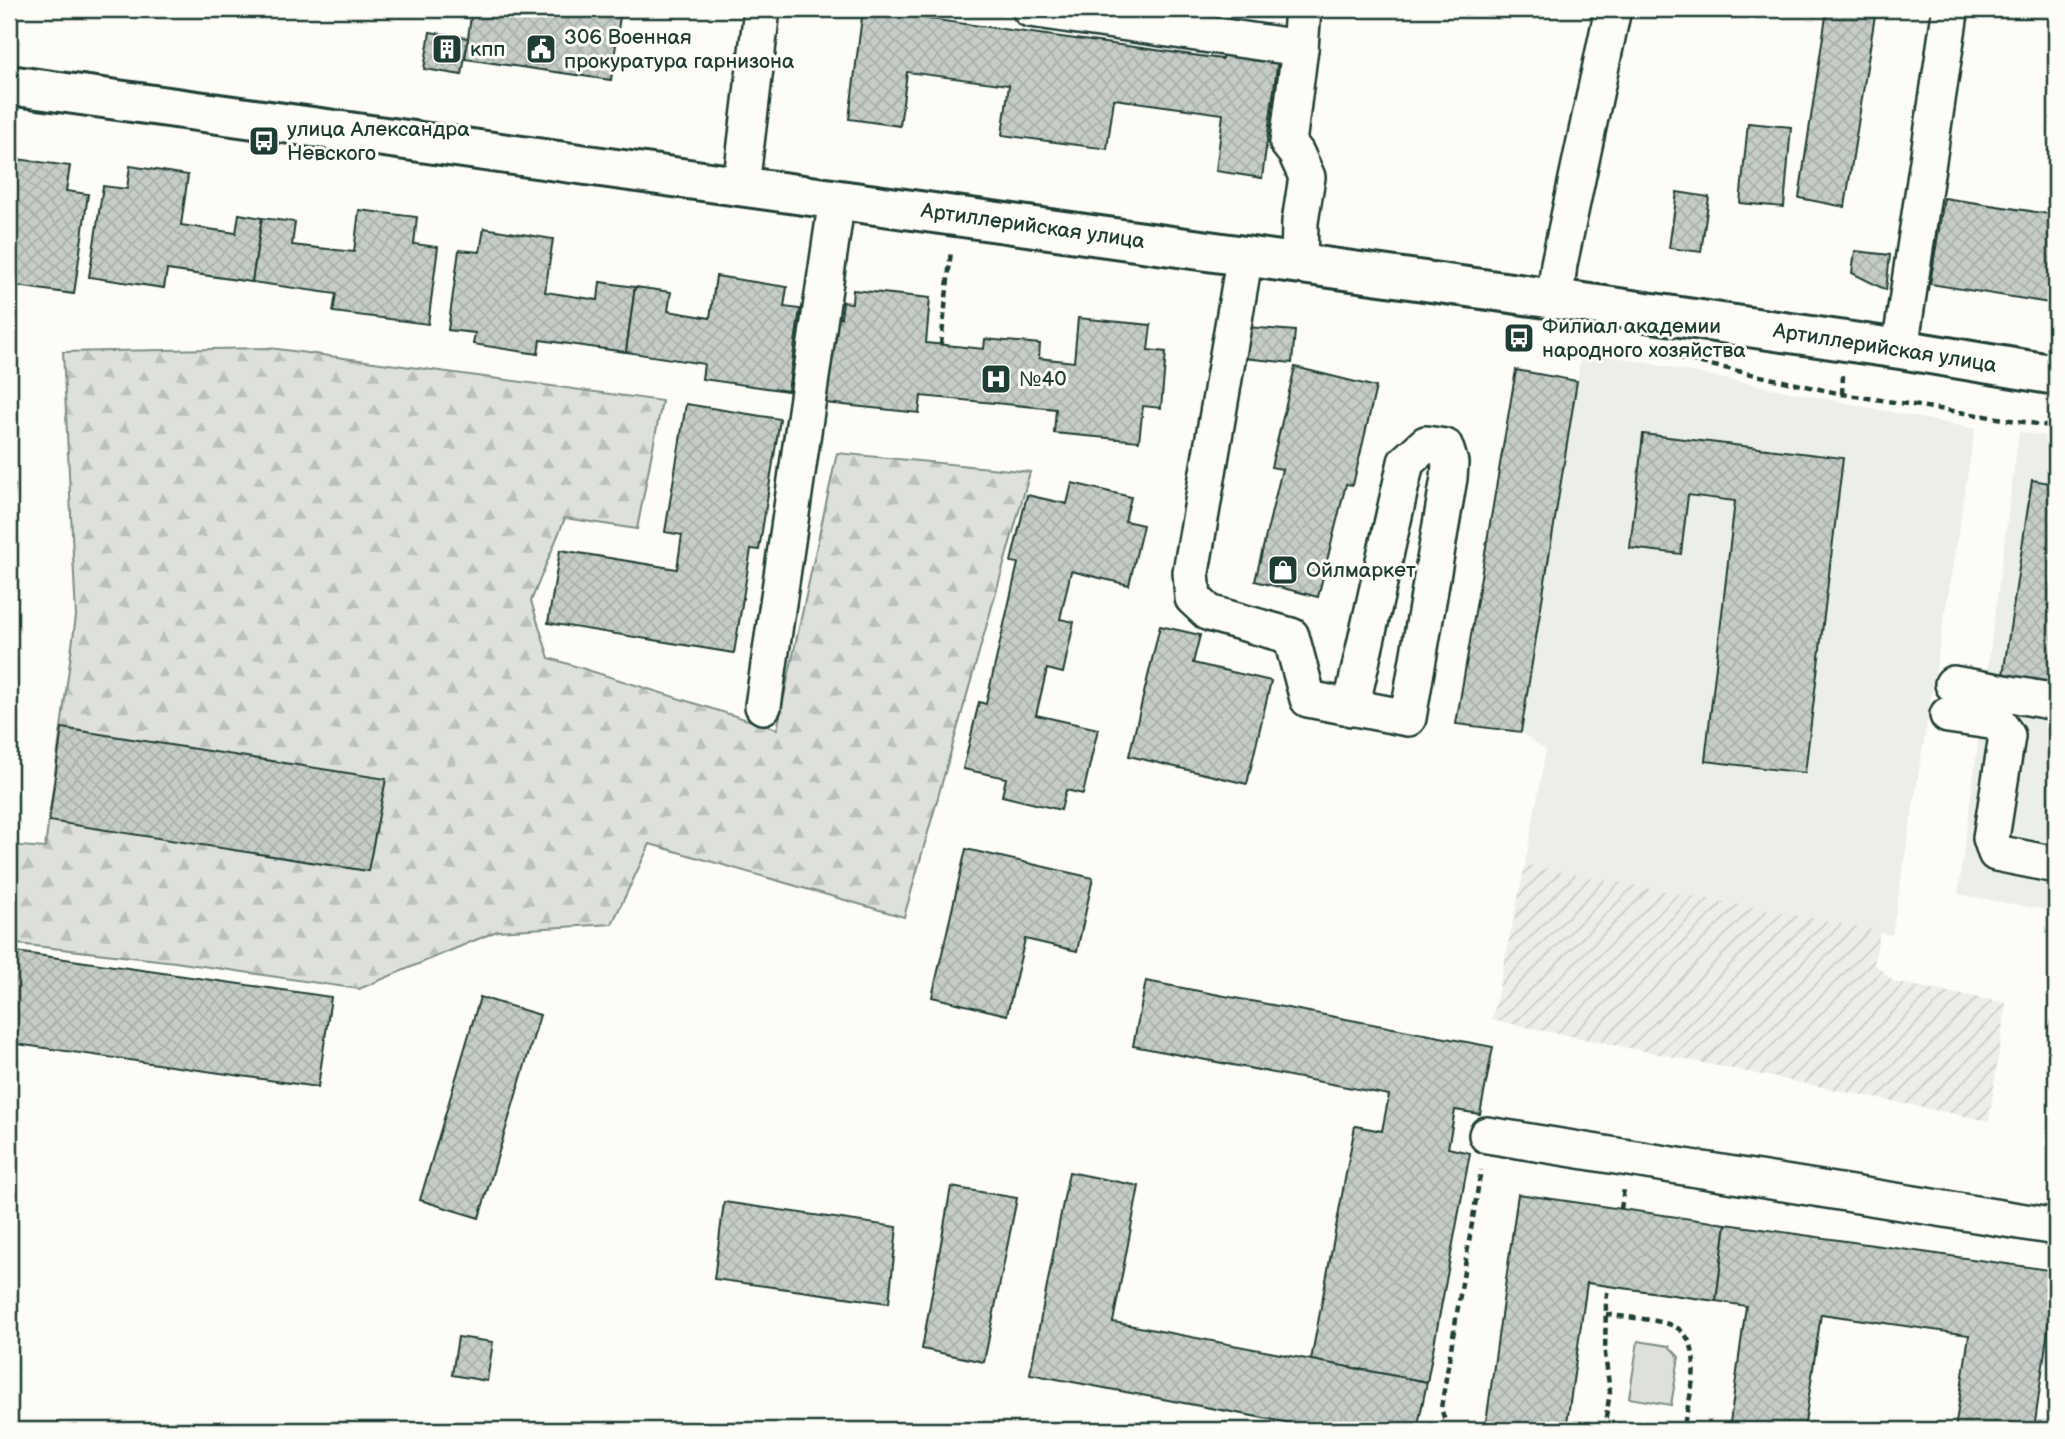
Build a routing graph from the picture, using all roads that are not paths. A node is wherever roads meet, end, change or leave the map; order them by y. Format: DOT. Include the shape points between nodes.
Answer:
graph roads {
  1 [pos="762,9"];
  2 [pos="1030,9"];
  3 [pos="1303,9"];
  4 [pos="1613,9"];
  5 [pos="1950,13"];
  6 [pos="1300,48"];
  7 [pos="9,85"];
  8 [pos="741,186"];
  9 [pos="837,199"];
  10 [pos="1245,255"];
  11 [pos="1299,263"];
  12 [pos="1555,299"];
  13 [pos="1900,349"];
  14 [pos="2056,375"];
  15 [pos="2056,702"];
  16 [pos="763,706"];
  17 [pos="1351,708"];
  18 [pos="2056,865"];
  19 [pos="1487,1135"];
  20 [pos="2056,1227"];
  1 -- 8 [label="street"];
  2 -- 6 [label="street"];
  3 -- 6 [label="street"];
  4 -- 12 [label="street"];
  5 -- 13 [label="street"];
  6 -- 11 [label="street" via="1288,143 1307,177"];
  7 -- 8 [label="main road, Артиллерийская улица"];
  8 -- 9 [label="main road, Артиллерийская улица"];
  9 -- 10 [label="main road, Артиллерийская улица"];
  9 -- 16 [label="street"];
  10 -- 11 [label="main road, Артиллерийская улица"];
  10 -- 17 [label="street" via="1191,572 1193,598 1209,613 1291,636 1308,699"];
  11 -- 12 [label="main road, Артиллерийская улица"];
  12 -- 13 [label="main road, Артиллерийская улица"];
  13 -- 14 [label="main road, Артиллерийская улица"];
  15 -- 18 [label="street" via="1951,700 1997,722 2007,736 1990,838 1996,853"];
  17 -- 17 [label="street" via="1408,718 1450,478 1444,447 1426,444 1406,462"];
  19 -- 20 [label="street"];
}
